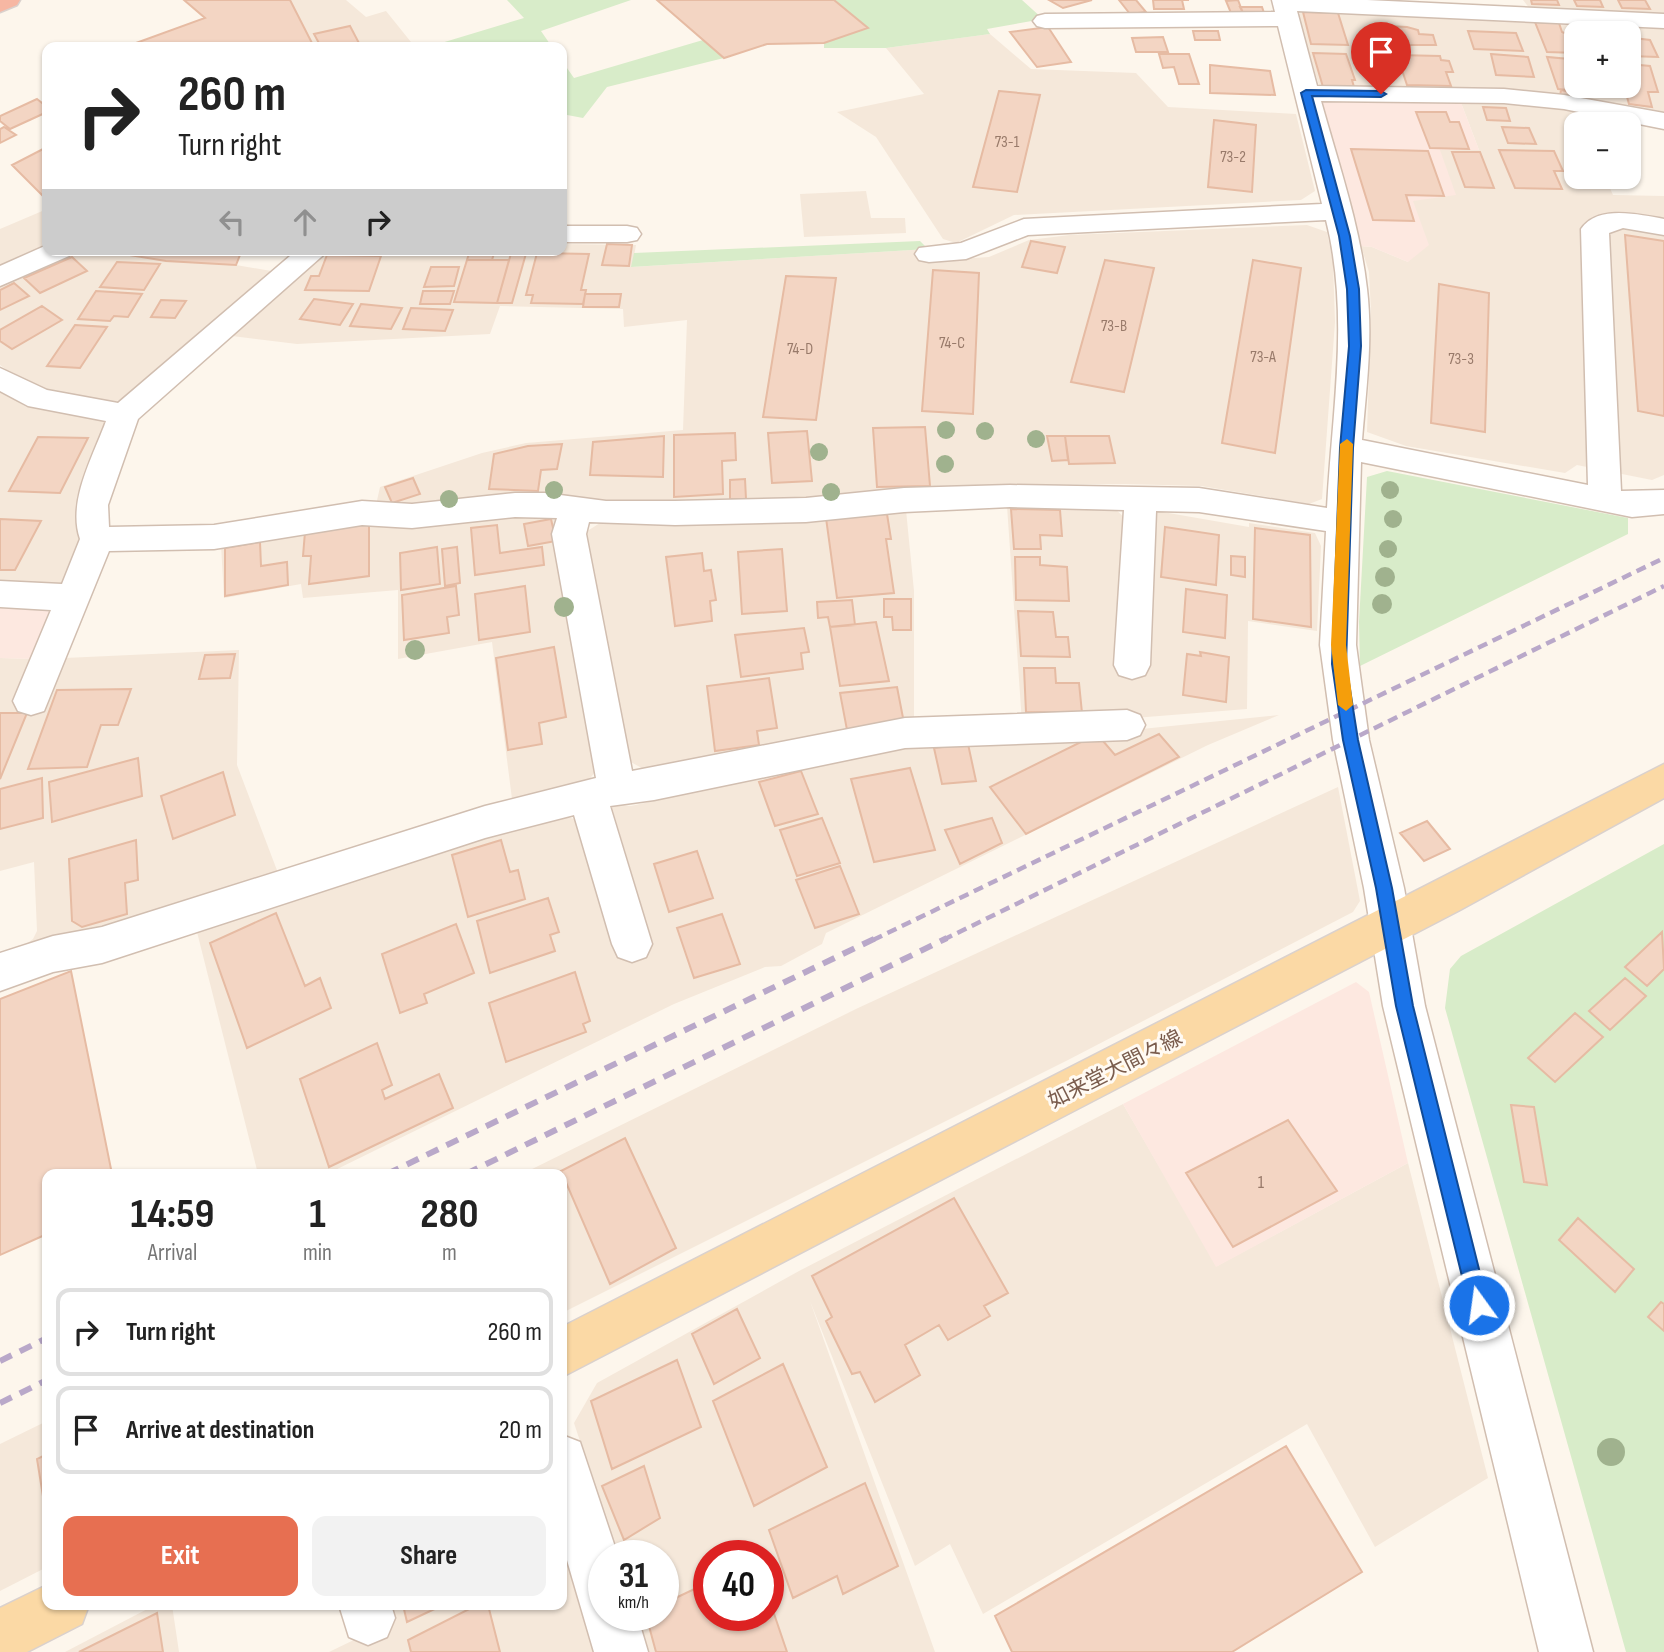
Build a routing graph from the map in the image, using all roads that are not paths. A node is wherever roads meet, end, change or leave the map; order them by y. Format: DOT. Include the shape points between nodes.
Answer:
graph roads {
  1 [pos="9,0"];
  2 [pos="0,5"];
  3 [pos="1284,7"];
  4 [pos="1519,7"];
  5 [pos="1045,21"];
  6 [pos="1664,21"];
  7 [pos="1306,93"];
  8 [pos="1664,121"];
  9 [pos="1337,211"];
  10 [pos="1664,227"];
  11 [pos="567,234"];
  12 [pos="627,234"];
  13 [pos="929,254"];
  14 [pos="46,256"];
  15 [pos="308,256"];
  16 [pos="0,277"];
  17 [pos="0,378"];
  18 [pos="124,414"];
  19 [pos="1346,448"];
  20 [pos="1139,497"];
  21 [pos="1605,500"];
  22 [pos="1664,502"];
  23 [pos="576,509"];
  24 [pos="1343,522"];
  25 [pos="97,539"];
  26 [pos="0,594"];
  27 [pos="75,598"];
  28 [pos="1132,665"];
  29 [pos="31,701"];
  30 [pos="1127,725"];
  31 [pos="1664,780"];
  32 [pos="603,792"];
  33 [pos="1391,925"];
  34 [pos="632,944"];
  35 [pos="0,972"];
  36 [pos="567,1350"];
  37 [pos="567,1476"];
  38 [pos="588,1544"];
  39 [pos="53,1610"];
  40 [pos="615,1631"];
  41 [pos="0,1637"];
  42 [pos="621,1652"];
  43 [pos="1566,1652"];
  1 -- 2 [label="highway"];
  3 -- 4 [label="street"];
  3 -- 5 [label="street"];
  3 -- 7 [label="street"];
  4 -- 6 [label="street"];
  7 -- 8 [label="street" via="1504,96"];
  7 -- 9 [label="street"];
  9 -- 13 [label="street" via="1024,227 979,247"];
  9 -- 19 [label="street" via="1353,289 1355,346"];
  10 -- 21 [label="street" via="1621,220 1595,229"];
  11 -- 12 [label="street"];
  14 -- 16 [label="street"];
  15 -- 18 [label="street"];
  17 -- 18 [label="street" via="39,399"];
  18 -- 25 [label="street" via="92,505 90,523"];
  19 -- 21 [label="street"];
  19 -- 24 [label="street"];
  20 -- 23 [label="street" via="1010,496 753,511"];
  20 -- 24 [label="street" via="1222,503"];
  20 -- 28 [label="street"];
  21 -- 22 [label="street" via="1649,506"];
  23 -- 25 [label="street" via="529,505 412,516 362,513 214,537"];
  23 -- 32 [label="street" via="569,534"];
  24 -- 33 [label="street" via="1339,664 1350,740"];
  25 -- 27 [label="street"];
  26 -- 27 [label="street"];
  27 -- 29 [label="street"];
  30 -- 32 [label="street" via="905,733"];
  31 -- 33 [label="main road, 如来堂大間々線"];
  32 -- 34 [label="street"];
  32 -- 35 [label="street" via="485,822 103,945 52,954"];
  33 -- 36 [label="main road, 如来堂大間々線"];
  33 -- 43 [label="street" via="1404,1006"];
  37 -- 38 [label="street"];
  39 -- 41 [label="main road"];
  40 -- 42 [label="street"];
}
